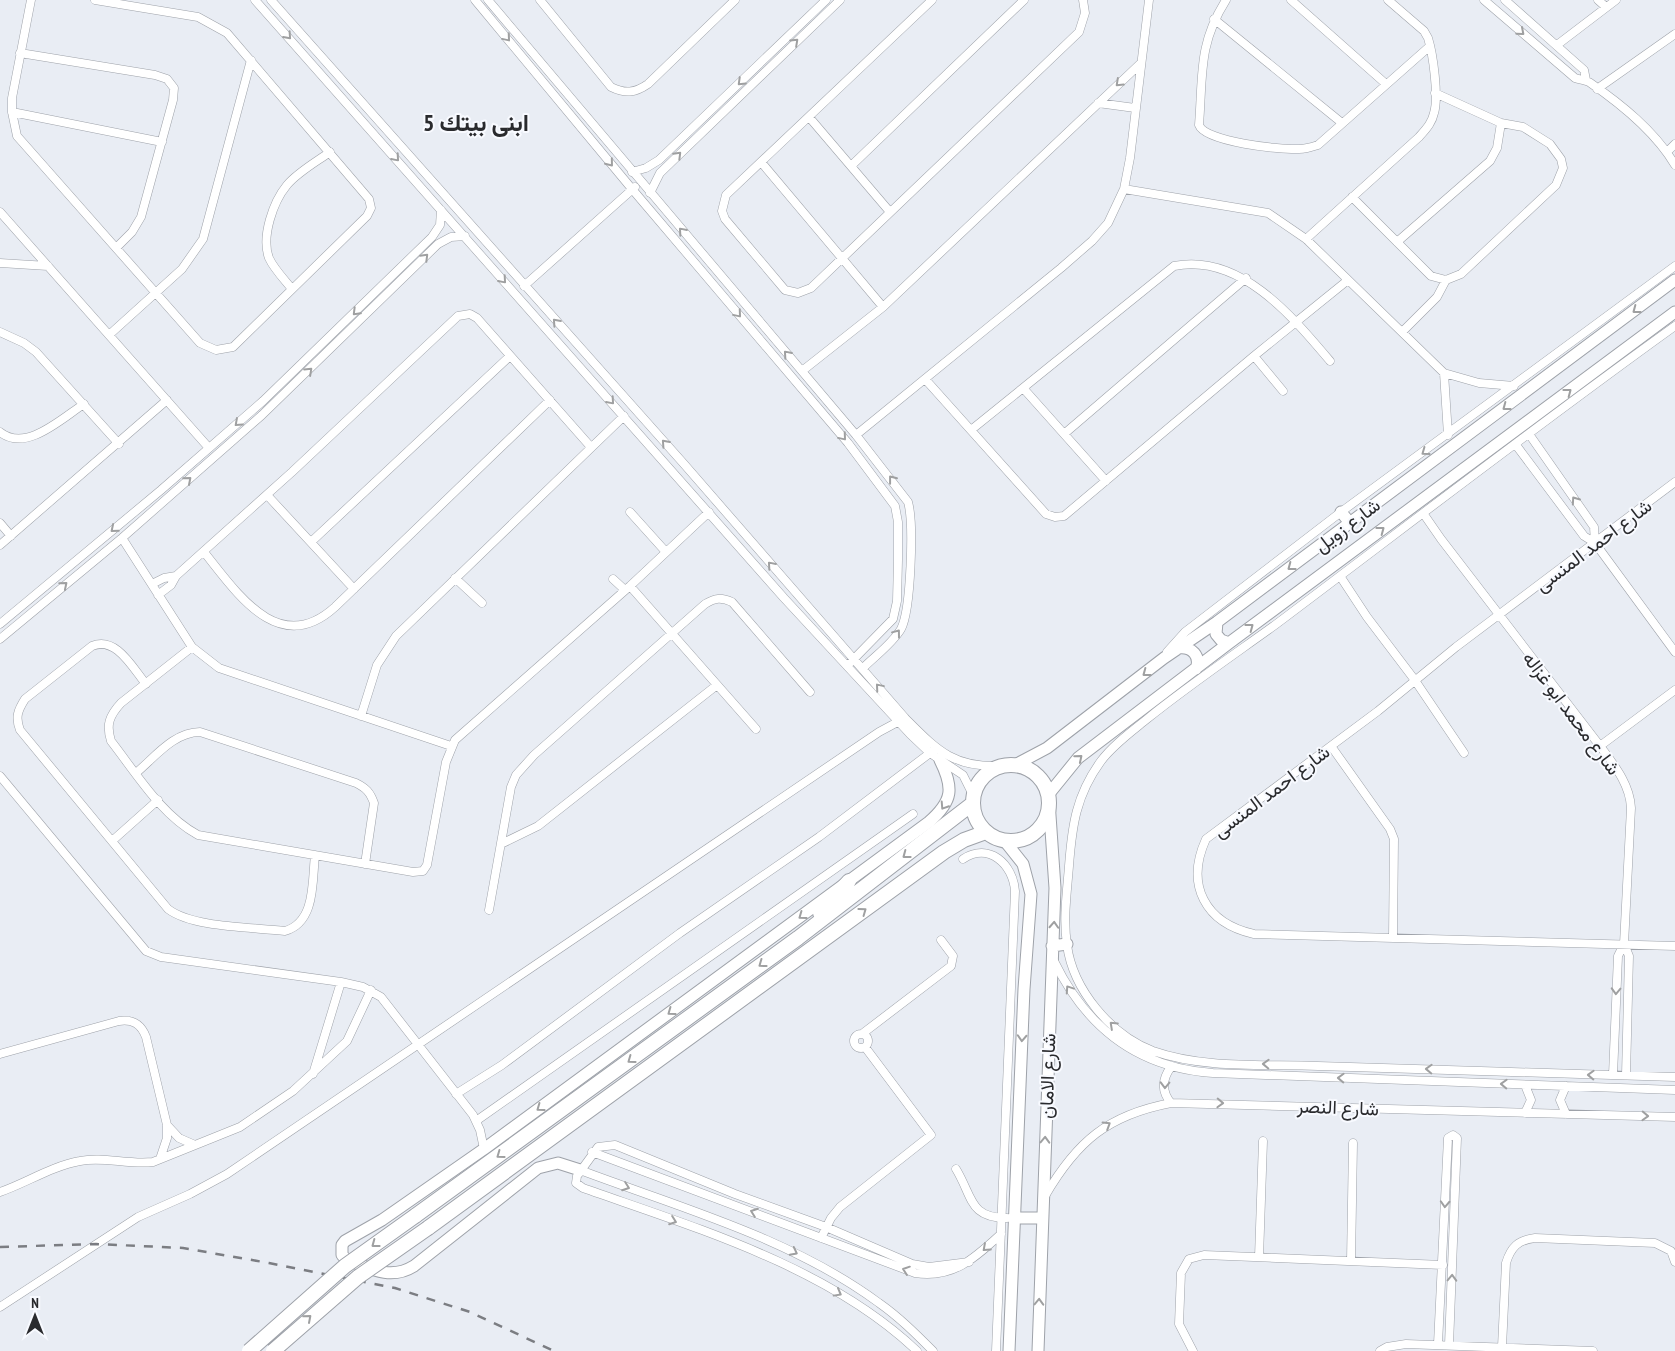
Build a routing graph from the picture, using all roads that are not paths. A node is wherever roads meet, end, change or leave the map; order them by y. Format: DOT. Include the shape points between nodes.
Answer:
graph roads {
  1 [pos="31,0"];
  2 [pos="95,0"];
  3 [pos="255,0"];
  4 [pos="271,0"];
  5 [pos="476,0"];
  6 [pos="488,0"];
  7 [pos="540,0"];
  8 [pos="735,0"];
  9 [pos="826,0"];
  10 [pos="840,0"];
  11 [pos="932,0"];
  12 [pos="1024,0"];
  13 [pos="1083,0"];
  14 [pos="1149,0"];
  15 [pos="1226,0"];
  16 [pos="1292,0"];
  17 [pos="1388,0"];
  18 [pos="1484,0"];
  19 [pos="1505,0"];
  20 [pos="1598,0"];
  21 [pos="1616,0"];
  22 [pos="1606,8"];
  23 [pos="1214,18"];
  24 [pos="1675,34"];
  25 [pos="1557,45"];
  26 [pos="1430,46"];
  27 [pos="20,53"];
  28 [pos="251,60"];
  29 [pos="1140,63"];
  30 [pos="1586,80"];
  31 [pos="1386,84"];
  32 [pos="1597,89"];
  33 [pos="1435,93"];
  34 [pos="568,95"];
  35 [pos="560,102"];
  36 [pos="1098,103"];
  37 [pos="1136,108"];
  38 [pos="12,112"];
  39 [pos="809,117"];
  40 [pos="1342,123"];
  41 [pos="1501,123"];
  42 [pos="162,142"];
  43 [pos="1675,144"];
  44 [pos="330,152"];
  45 [pos="1668,152"];
  46 [pos="659,160"];
  47 [pos="761,162"];
  48 [pos="1675,165"];
  49 [pos="851,166"];
  50 [pos="665,168"];
  51 [pos="632,172"];
  52 [pos="640,182"];
  53 [pos="1124,189"];
  54 [pos="632,190"];
  55 [pos="650,193"];
  56 [pos="1352,196"];
  57 [pos="441,210"];
  58 [pos="0,212"];
  59 [pos="890,212"];
  60 [pos="465,236"];
  61 [pos="432,238"];
  62 [pos="1306,239"];
  63 [pos="1397,242"];
  64 [pos="438,244"];
  65 [pos="116,248"];
  66 [pos="842,259"];
  67 [pos="0,262"];
  68 [pos="48,266"];
  69 [pos="1675,266"];
  70 [pos="1246,278"];
  71 [pos="1348,280"];
  72 [pos="1446,280"];
  73 [pos="1675,280"];
  74 [pos="726,282"];
  75 [pos="524,286"];
  76 [pos="292,289"];
  77 [pos="717,289"];
  78 [pos="156,294"];
  79 [pos="372,295"];
  80 [pos="380,303"];
  81 [pos="883,307"];
  82 [pos="1675,312"];
  83 [pos="1617,317"];
  84 [pos="1296,321"];
  85 [pos="1675,326"];
  86 [pos="0,332"];
  87 [pos="1402,332"];
  88 [pos="109,335"];
  89 [pos="316,351"];
  90 [pos="1628,354"];
  91 [pos="510,356"];
  92 [pos="1254,356"];
  93 [pos="323,358"];
  94 [pos="1330,361"];
  95 [pos="802,371"];
  96 [pos="1444,373"];
  97 [pos="924,379"];
  98 [pos="1514,386"];
  99 [pos="1023,388"];
  100 [pos="1283,391"];
  101 [pos="167,400"];
  102 [pos="550,400"];
  103 [pos="84,404"];
  104 [pos="624,416"];
  105 [pos="971,430"];
  106 [pos="0,432"];
  107 [pos="1064,434"];
  108 [pos="1529,434"];
  109 [pos="856,435"];
  110 [pos="1448,435"];
  111 [pos="119,444"];
  112 [pos="1516,445"];
  113 [pos="590,446"];
  114 [pos="209,448"];
  115 [pos="684,464"];
  116 [pos="675,472"];
  117 [pos="1106,481"];
  118 [pos="1454,482"];
  119 [pos="1675,482"];
  120 [pos="161,490"];
  121 [pos="267,495"];
  122 [pos="168,497"];
  123 [pos="630,512"];
  124 [pos="710,512"];
  125 [pos="1341,512"];
  126 [pos="1423,513"];
  127 [pos="0,523"];
  128 [pos="1350,523"];
  129 [pos="10,536"];
  130 [pos="122,538"];
  131 [pos="311,542"];
  132 [pos="1595,543"];
  133 [pos="0,545"];
  134 [pos="204,552"];
  135 [pos="666,552"];
  136 [pos="898,560"];
  137 [pos="909,561"];
  138 [pos="176,576"];
  139 [pos="1340,576"];
  140 [pos="455,578"];
  141 [pos="613,579"];
  142 [pos="152,584"];
  143 [pos="354,588"];
  144 [pos="627,588"];
  145 [pos="39,592"];
  146 [pos="158,594"];
  147 [pos="46,601"];
  148 [pos="482,603"];
  149 [pos="1499,616"];
  150 [pos="1217,622"];
  151 [pos="0,624"];
  152 [pos="672,633"];
  153 [pos="0,639"];
  154 [pos="1229,643"];
  155 [pos="192,647"];
  156 [pos="1178,648"];
  157 [pos="1675,652"];
  158 [pos="1164,658"];
  159 [pos="856,660"];
  160 [pos="847,666"];
  161 [pos="863,668"];
  162 [pos="1196,669"];
  163 [pos="1414,679"];
  164 [pos="146,684"];
  165 [pos="717,685"];
  166 [pos="1675,690"];
  167 [pos="810,692"];
  168 [pos="889,700"];
  169 [pos="882,706"];
  170 [pos="361,716"];
  171 [pos="902,720"];
  172 [pos="756,729"];
  173 [pos="451,746"];
  174 [pos="1331,746"];
  175 [pos="1600,746"];
  176 [pos="1464,753"];
  177 [pos="935,754"];
  178 [pos="1008,766"];
  179 [pos="136,773"];
  180 [pos="0,776"];
  181 [pos="1048,798"];
  182 [pos="158,800"];
  183 [pos="973,800"];
  184 [pos="913,814"];
  185 [pos="986,832"];
  186 [pos="1004,840"];
  187 [pos="112,841"];
  188 [pos="501,844"];
  189 [pos="315,855"];
  190 [pos="963,859"];
  191 [pos="365,864"];
  192 [pos="849,881"];
  193 [pos="489,910"];
  194 [pos="798,938"];
  195 [pos="1393,938"];
  196 [pos="941,940"];
  197 [pos="1067,944"];
  198 [pos="1624,944"];
  199 [pos="1052,946"];
  200 [pos="1675,946"];
  201 [pos="1052,958"];
  202 [pos="342,982"];
  203 [pos="371,990"];
  204 [pos="418,1045"];
  205 [pos="0,1054"];
  206 [pos="1171,1067"];
  207 [pos="1411,1069"];
  208 [pos="313,1074"];
  209 [pos="1613,1075"];
  210 [pos="1626,1075"];
  211 [pos="1675,1077"];
  212 [pos="1412,1080"];
  213 [pos="1526,1085"];
  214 [pos="1566,1086"];
  215 [pos="1675,1090"];
  216 [pos="456,1094"];
  217 [pos="1171,1103"];
  218 [pos="1525,1113"];
  219 [pos="1566,1114"];
  220 [pos="1675,1117"];
  221 [pos="476,1121"];
  222 [pos="167,1125"];
  223 [pos="1262,1141"];
  224 [pos="1353,1143"];
  225 [pos="195,1145"];
  226 [pos="484,1150"];
  227 [pos="592,1152"];
  228 [pos="160,1160"];
  229 [pos="956,1169"];
  230 [pos="580,1170"];
  231 [pos="1447,1177"];
  232 [pos="1456,1177"];
  233 [pos="0,1192"];
  234 [pos="1042,1202"];
  235 [pos="1008,1218"];
  236 [pos="1042,1218"];
  237 [pos="826,1227"];
  238 [pos="1001,1234"];
  239 [pos="821,1238"];
  240 [pos="1259,1257"];
  241 [pos="1352,1261"];
  242 [pos="969,1262"];
  243 [pos="1675,1262"];
  244 [pos="814,1263"];
  245 [pos="1443,1265"];
  246 [pos="806,1277"];
  247 [pos="879,1303"];
  248 [pos="1440,1304"];
  249 [pos="1451,1304"];
  250 [pos="0,1307"];
  251 [pos="872,1314"];
  252 [pos="1438,1344"];
  253 [pos="1449,1345"];
  254 [pos="1502,1347"];
  255 [pos="1569,1350"];
  256 [pos="249,1351"];
  257 [pos="273,1351"];
  258 [pos="917,1351"];
  259 [pos="933,1351"];
  260 [pos="996,1351"];
  261 [pos="1009,1351"];
  262 [pos="1038,1351"];
  263 [pos="1193,1351"];
  264 [pos="1380,1351"];
  265 [pos="1593,1351"];
  1 -- 27 [label="street"];
  2 -- 28 [label="street" via="198,17 227,33"];
  3 -- 57 [label="street, one-way"];
  4 -- 75 [label="street"];
  5 -- 35 [label="street, one-way"];
  6 -- 34 [label="street"];
  7 -- 8 [label="street" via="611,87 630,92 648,84"];
  9 -- 46 [label="street, one-way"];
  50 -- 10 [label="street, one-way"];
  11 -- 39 [label="street"];
  12 -- 49 [label="street"];
  13 -- 59 [label="street" via="1085,13 1079,32"];
  14 -- 29 [label="street"];
  15 -- 23 [label="street"];
  16 -- 31 [label="street"];
  17 -- 26 [label="street" via="1424,31"];
  18 -- 30 [label="street, one-way" via="1575,78"];
  19 -- 25 [label="street"];
  20 -- 22 [label="street"];
  21 -- 22 [label="street"];
  22 -- 25 [label="street"];
  23 -- 40 [label="street"];
  23 -- 40 [label="street" via="1203,54 1199,125 1202,130 1232,142 1302,149 1318,145"];
  24 -- 32 [label="street"];
  25 -- 30 [label="street" via="1584,70"];
  26 -- 31 [label="street"];
  26 -- 33 [label="street"];
  27 -- 38 [label="street" via="13,86"];
  27 -- 42 [label="street" via="167,79 174,93"];
  28 -- 44 [label="street"];
  28 -- 78 [label="street" via="203,239 186,265"];
  29 -- 36 [label="street, one-way"];
  29 -- 37 [label="street"];
  30 -- 32 [label="street"];
  31 -- 40 [label="street"];
  32 -- 45 [label="street" via="1634,118"];
  33 -- 41 [label="street"];
  33 -- 56 [label="street" via="1436,107 1428,127"];
  34 -- 35 [label="street"];
  34 -- 51 [label="street"];
  35 -- 54 [label="street, one-way"];
  36 -- 37 [label="street"];
  36 -- 81 [label="street"];
  37 -- 53 [label="street"];
  38 -- 42 [label="street"];
  38 -- 65 [label="street" via="17,136"];
  39 -- 47 [label="street"];
  39 -- 49 [label="street"];
  41 -- 63 [label="street" via="1497,148 1490,161"];
  41 -- 72 [label="street" via="1523,127 1550,144 1561,159 1561,177 1556,186 1461,274"];
  42 -- 65 [label="street" via="139,222"];
  43 -- 45 [label="street"];
  44 -- 76 [label="street" via="286,186 267,233 272,263"];
  44 -- 76 [label="street" via="369,199 371,208 367,216"];
  45 -- 48 [label="street"];
  46 -- 50 [label="street"];
  46 -- 51 [label="street"];
  47 -- 66 [label="street"];
  47 -- 66 [label="street" via="726,195 722,211 779,286 791,292 805,291"];
  49 -- 59 [label="street"];
  50 -- 55 [label="street" via="655,179"];
  51 -- 52 [label="street"];
  52 -- 54 [label="street"];
  52 -- 55 [label="street"];
  53 -- 62 [label="street" via="1261,211"];
  53 -- 97 [label="street" via="1114,214 1092,242"];
  54 -- 75 [label="street"];
  54 -- 77 [label="street"];
  74 -- 55 [label="street, one-way"];
  56 -- 62 [label="street"];
  56 -- 63 [label="street"];
  57 -- 60 [label="street"];
  57 -- 61 [label="street" via="440,225"];
  58 -- 68 [label="street"];
  59 -- 66 [label="street"];
  60 -- 64 [label="street" via="451,237"];
  60 -- 104 [label="street, one-way"];
  61 -- 64 [label="street"];
  61 -- 79 [label="street"];
  62 -- 71 [label="street"];
  63 -- 72 [label="street" via="1431,276"];
  80 -- 64 [label="street, one-way"];
  65 -- 78 [label="street"];
  66 -- 81 [label="street"];
  67 -- 68 [label="street"];
  68 -- 88 [label="street"];
  69 -- 83 [label="street"];
  70 -- 84 [label="street"];
  70 -- 99 [label="street" via="1203,265 1174,266"];
  70 -- 107 [label="street"];
  71 -- 84 [label="street"];
  71 -- 87 [label="street"];
  72 -- 87 [label="street" via="1438,296"];
  73 -- 83 [label="street, شارع زويل, one-way"];
  74 -- 77 [label="street"];
  95 -- 74 [label="street, one-way"];
  115 -- 75 [label="street, one-way"];
  76 -- 78 [label="street" via="242,340 216,350 200,343"];
  77 -- 136 [label="street, one-way" via="891,498 898,514"];
  78 -- 88 [label="street"];
  79 -- 80 [label="street"];
  79 -- 89 [label="street, one-way"];
  80 -- 93 [label="street"];
  81 -- 95 [label="street"];
  82 -- 90 [label="street, شارع زويل"];
  83 -- 98 [label="street"];
  83 -- 128 [label="street, شارع زويل, one-way"];
  84 -- 92 [label="street"];
  84 -- 94 [label="street"];
  85 -- 90 [label="street"];
  86 -- 103 [label="street" via="36,352"];
  87 -- 96 [label="street"];
  88 -- 101 [label="street"];
  89 -- 93 [label="street"];
  89 -- 114 [label="street, one-way"];
  90 -- 108 [label="street"];
  118 -- 90 [label="street, شارع زويل, one-way"];
  91 -- 102 [label="street"];
  91 -- 121 [label="street" via="477,318 470,314 458,316"];
  91 -- 131 [label="street"];
  92 -- 100 [label="street"];
  92 -- 117 [label="street"];
  122 -- 93 [label="street, one-way"];
  95 -- 109 [label="street"];
  96 -- 98 [label="street" via="1479,383"];
  96 -- 110 [label="street"];
  97 -- 105 [label="street"];
  97 -- 109 [label="street"];
  98 -- 110 [label="street"];
  99 -- 105 [label="street"];
  99 -- 107 [label="street"];
  101 -- 111 [label="street"];
  101 -- 114 [label="street"];
  102 -- 113 [label="street"];
  102 -- 143 [label="street"];
  103 -- 106 [label="street" via="30,437 14,438"];
  103 -- 111 [label="street"];
  104 -- 113 [label="street"];
  104 -- 116 [label="street"];
  105 -- 117 [label="street" via="1050,516 1064,516"];
  107 -- 117 [label="street"];
  108 -- 112 [label="street"];
  132 -- 108 [label="street, one-way" via="1594,527"];
  137 -- 109 [label="street, one-way" via="908,502"];
  110 -- 125 [label="street, one-way"];
  111 -- 129 [label="street"];
  112 -- 118 [label="street"];
  112 -- 132 [label="street" via="1584,536"];
  113 -- 140 [label="street"];
  114 -- 120 [label="street"];
  115 -- 116 [label="street"];
  159 -- 115 [label="street, one-way"];
  116 -- 124 [label="street"];
  118 -- 126 [label="street"];
  154 -- 118 [label="street, شارع زويل, one-way"];
  119 -- 132 [label="street, شارع احمد المنسى"];
  120 -- 122 [label="street"];
  120 -- 145 [label="street, one-way"];
  121 -- 131 [label="street"];
  121 -- 134 [label="street"];
  122 -- 130 [label="street"];
  123 -- 135 [label="street"];
  124 -- 135 [label="street"];
  124 -- 160 [label="street"];
  125 -- 128 [label="street"];
  125 -- 158 [label="street" via="1185,632"];
  126 -- 139 [label="street"];
  126 -- 149 [label="street, شارع محمد ابو غزاله"];
  127 -- 129 [label="street"];
  128 -- 150 [label="street, شارع زويل, one-way"];
  129 -- 133 [label="street"];
  130 -- 142 [label="street"];
  147 -- 130 [label="street, one-way"];
  131 -- 143 [label="street"];
  132 -- 149 [label="street, شارع احمد المنسى"];
  132 -- 157 [label="street"];
  134 -- 138 [label="street"];
  134 -- 143 [label="street" via="249,605 284,625 300,626 317,621"];
  135 -- 144 [label="street"];
  136 -- 137 [label="street"];
  136 -- 159 [label="street" via="893,619"];
  161 -- 137 [label="street, one-way" via="894,638 904,623"];
  138 -- 142 [label="street"];
  138 -- 146 [label="street" via="171,585"];
  139 -- 163 [label="street"];
  139 -- 197 [label="street" via="1179,693 1111,749 1100,763 1077,805 1071,835 1066,900"];
  140 -- 148 [label="street"];
  140 -- 170 [label="street" via="388,645 377,665"];
  141 -- 144 [label="street"];
  142 -- 146 [label="street"];
  144 -- 152 [label="street"];
  144 -- 173 [label="street" via="460,734"];
  145 -- 147 [label="street"];
  145 -- 151 [label="street"];
  146 -- 155 [label="street"];
  147 -- 153 [label="street"];
  149 -- 163 [label="street, شارع احمد المنسى"];
  149 -- 175 [label="street, شارع محمد ابو غزاله"];
  150 -- 154 [label="street" via="1216,634"];
  150 -- 156 [label="street, شارع زويل"];
  152 -- 165 [label="street"];
  152 -- 167 [label="street" via="713,599 723,598 732,602"];
  152 -- 188 [label="street" via="524,764 511,787"];
  154 -- 162 [label="street, شارع زويل"];
  155 -- 164 [label="street"];
  155 -- 170 [label="street" via="212,664 235,675"];
  156 -- 158 [label="street, شارع زويل"];
  156 -- 162 [label="street" via="1187,648 1194,653 1198,661"];
  158 -- 178 [label="street, شارع زويل, one-way" via="1047,748"];
  159 -- 160 [label="street"];
  159 -- 161 [label="street"];
  160 -- 169 [label="street"];
  168 -- 161 [label="street, one-way"];
  181 -- 162 [label="street, شارع زويل, one-way" via="1078,758"];
  163 -- 174 [label="street, شارع احمد المنسى"];
  163 -- 176 [label="street"];
  164 -- 179 [label="street" via="111,714 108,729 111,741"];
  164 -- 187 [label="street" via="115,648 99,643 25,699 18,709 20,730"];
  165 -- 172 [label="street"];
  165 -- 188 [label="street" via="538,826"];
  166 -- 175 [label="street"];
  168 -- 169 [label="street"];
  168 -- 171 [label="street"];
  169 -- 171 [label="street"];
  170 -- 173 [label="street"];
  171 -- 177 [label="street"];
  171 -- 204 [label="street" via="878,732"];
  173 -- 191 [label="street" via="425,869 413,872"];
  174 -- 195 [label="street" via="1394,839"];
  174 -- 195 [label="street, شارع احمد المنسى" via="1206,839 1197,868 1199,890 1212,912 1224,923 1254,934"];
  175 -- 198 [label="street, شارع محمد ابو غزاله" via="1622,778 1631,805"];
  177 -- 178 [label="street" via="975,766"];
  177 -- 183 [label="street" via="963,775"];
  177 -- 192 [label="street, one-way" via="949,785 950,794 945,806 929,822"];
  177 -- 216 [label="street" via="680,934 502,1065"];
  178 -- 181 [label="highway" via="1028,769 1039,777"];
  178 -- 183 [label="highway" via="983,776"];
  179 -- 182 [label="street"];
  179 -- 191 [label="street" via="176,739 200,732 356,783 371,794 374,803"];
  180 -- 202 [label="street" via="146,951 161,957"];
  181 -- 186 [label="highway" via="1046,818 1036,831 1021,839"];
  199 -- 181 [label="street, شارع الامان, one-way" via="1055,870"];
  182 -- 187 [label="street"];
  182 -- 189 [label="street" via="182,826 198,834"];
  183 -- 185 [label="highway" via="976,819"];
  183 -- 194 [label="highway, one-way"];
  184 -- 221 [label="street"];
  185 -- 186 [label="highway"];
  257 -- 185 [label="highway, one-way, bridge" via="358,1277 944,852"];
  186 -- 235 [label="street, شارع الامان, one-way" via="1023,864 1031,894"];
  187 -- 189 [label="street" via="175,915 193,921 285,931 294,928 307,914"];
  188 -- 193 [label="street"];
  189 -- 191 [label="street"];
  190 -- 235 [label="street" via="975,854 994,856 1009,868 1014,883"];
  192 -- 194 [label="highway"];
  192 -- 226 [label="street, one-way"];
  194 -- 256 [label="highway, one-way, bridge" via="345,1266"];
  195 -- 198 [label="street, شارع احمد المنسى"];
  196 -- 237 [label="street" via="953,956 951,966 857,1036 854,1042 860,1048 865,1047 931,1135 840,1207"];
  197 -- 199 [label="street"];
  207 -- 197 [label="street, one-way" via="1214,1062 1169,1056 1148,1049 1126,1036 1092,1003 1075,974"];
  198 -- 200 [label="street, شارع احمد المنسى"];
  198 -- 209 [label="street, شارع محمد ابو غزاله, one-way" via="1618,956"];
  198 -- 210 [label="street, شارع محمد ابو غزاله" via="1629,956"];
  199 -- 201 [label="street, شارع الامان"];
  206 -- 201 [label="street, شارع النصر, one-way" via="1143,1057 1109,1035 1080,1005"];
  234 -- 201 [label="street, شارع الامان, one-way"];
  202 -- 203 [label="street"];
  202 -- 208 [label="street"];
  203 -- 204 [label="street" via="396,1014"];
  203 -- 208 [label="street" via="347,1041"];
  204 -- 216 [label="street"];
  204 -- 250 [label="street" via="226,1174 138,1217"];
  205 -- 222 [label="street" via="119,1020 133,1021 143,1030"];
  212 -- 206 [label="street, شارع النصر, one-way" via="1213,1073"];
  206 -- 217 [label="street, one-way" via="1164,1084 1164,1092"];
  209 -- 207 [label="street, one-way"];
  207 -- 212 [label="street"];
  208 -- 225 [label="street" via="240,1127"];
  209 -- 210 [label="street"];
  210 -- 211 [label="street"];
  213 -- 212 [label="street, شارع النصر, one-way"];
  213 -- 214 [label="street, شارع النصر"];
  213 -- 218 [label="street" via="1531,1100"];
  214 -- 215 [label="street, شارع النصر"];
  214 -- 219 [label="street" via="1560,1100"];
  216 -- 221 [label="street"];
  217 -- 218 [label="street, شارع النصر, one-way"];
  234 -- 217 [label="street, شارع النصر, one-way" via="1070,1157 1098,1131 1124,1116"];
  218 -- 219 [label="street, شارع النصر"];
  219 -- 220 [label="street, شارع النصر, one-way"];
  221 -- 226 [label="street"];
  222 -- 225 [label="street" via="179,1138"];
  222 -- 228 [label="street" via="167,1138"];
  223 -- 240 [label="street"];
  224 -- 241 [label="street"];
  225 -- 228 [label="street"];
  226 -- 230 [label="street" via="382,1220 345,1241 342,1255 381,1273 400,1273 414,1266 538,1168 558,1162"];
  227 -- 230 [label="street"];
  227 -- 237 [label="street" via="604,1144 620,1146 735,1194"];
  239 -- 227 [label="street, one-way"];
  228 -- 233 [label="street" via="138,1164 81,1160"];
  229 -- 235 [label="street" via="980,1213 987,1217"];
  230 -- 244 [label="street, one-way" via="755,1235"];
  230 -- 246 [label="street, one-way" via="575,1180 583,1188 729,1242"];
  231 -- 232 [label="street"];
  231 -- 232 [label="street" via="1448,1138 1453,1135 1457,1138"];
  231 -- 245 [label="street, one-way"];
  249 -- 232 [label="street, one-way"];
  234 -- 236 [label="street, شارع الامان"];
  235 -- 236 [label="street"];
  235 -- 238 [label="street"];
  235 -- 261 [label="street, شارع الامان"];
  262 -- 236 [label="street, شارع الامان, one-way"];
  237 -- 239 [label="street"];
  237 -- 242 [label="street" via="923,1267"];
  238 -- 242 [label="street, one-way"];
  238 -- 260 [label="street"];
  242 -- 239 [label="street, one-way" via="939,1274 915,1273"];
  240 -- 241 [label="street"];
  240 -- 263 [label="street" via="1199,1255 1185,1263 1181,1273 1179,1324"];
  241 -- 245 [label="street"];
  243 -- 254 [label="street" via="1671,1251 1655,1243 1535,1238 1521,1242 1510,1252 1506,1263"];
  244 -- 246 [label="street"];
  244 -- 247 [label="street"];
  245 -- 248 [label="street"];
  246 -- 251 [label="street, one-way"];
  247 -- 251 [label="street"];
  247 -- 259 [label="street"];
  248 -- 249 [label="street"];
  248 -- 252 [label="street"];
  249 -- 253 [label="street"];
  251 -- 258 [label="street"];
  252 -- 253 [label="street"];
  252 -- 264 [label="street" via="1396,1345"];
  253 -- 254 [label="street"];
  254 -- 255 [label="street"];
  255 -- 265 [label="street"];
}
